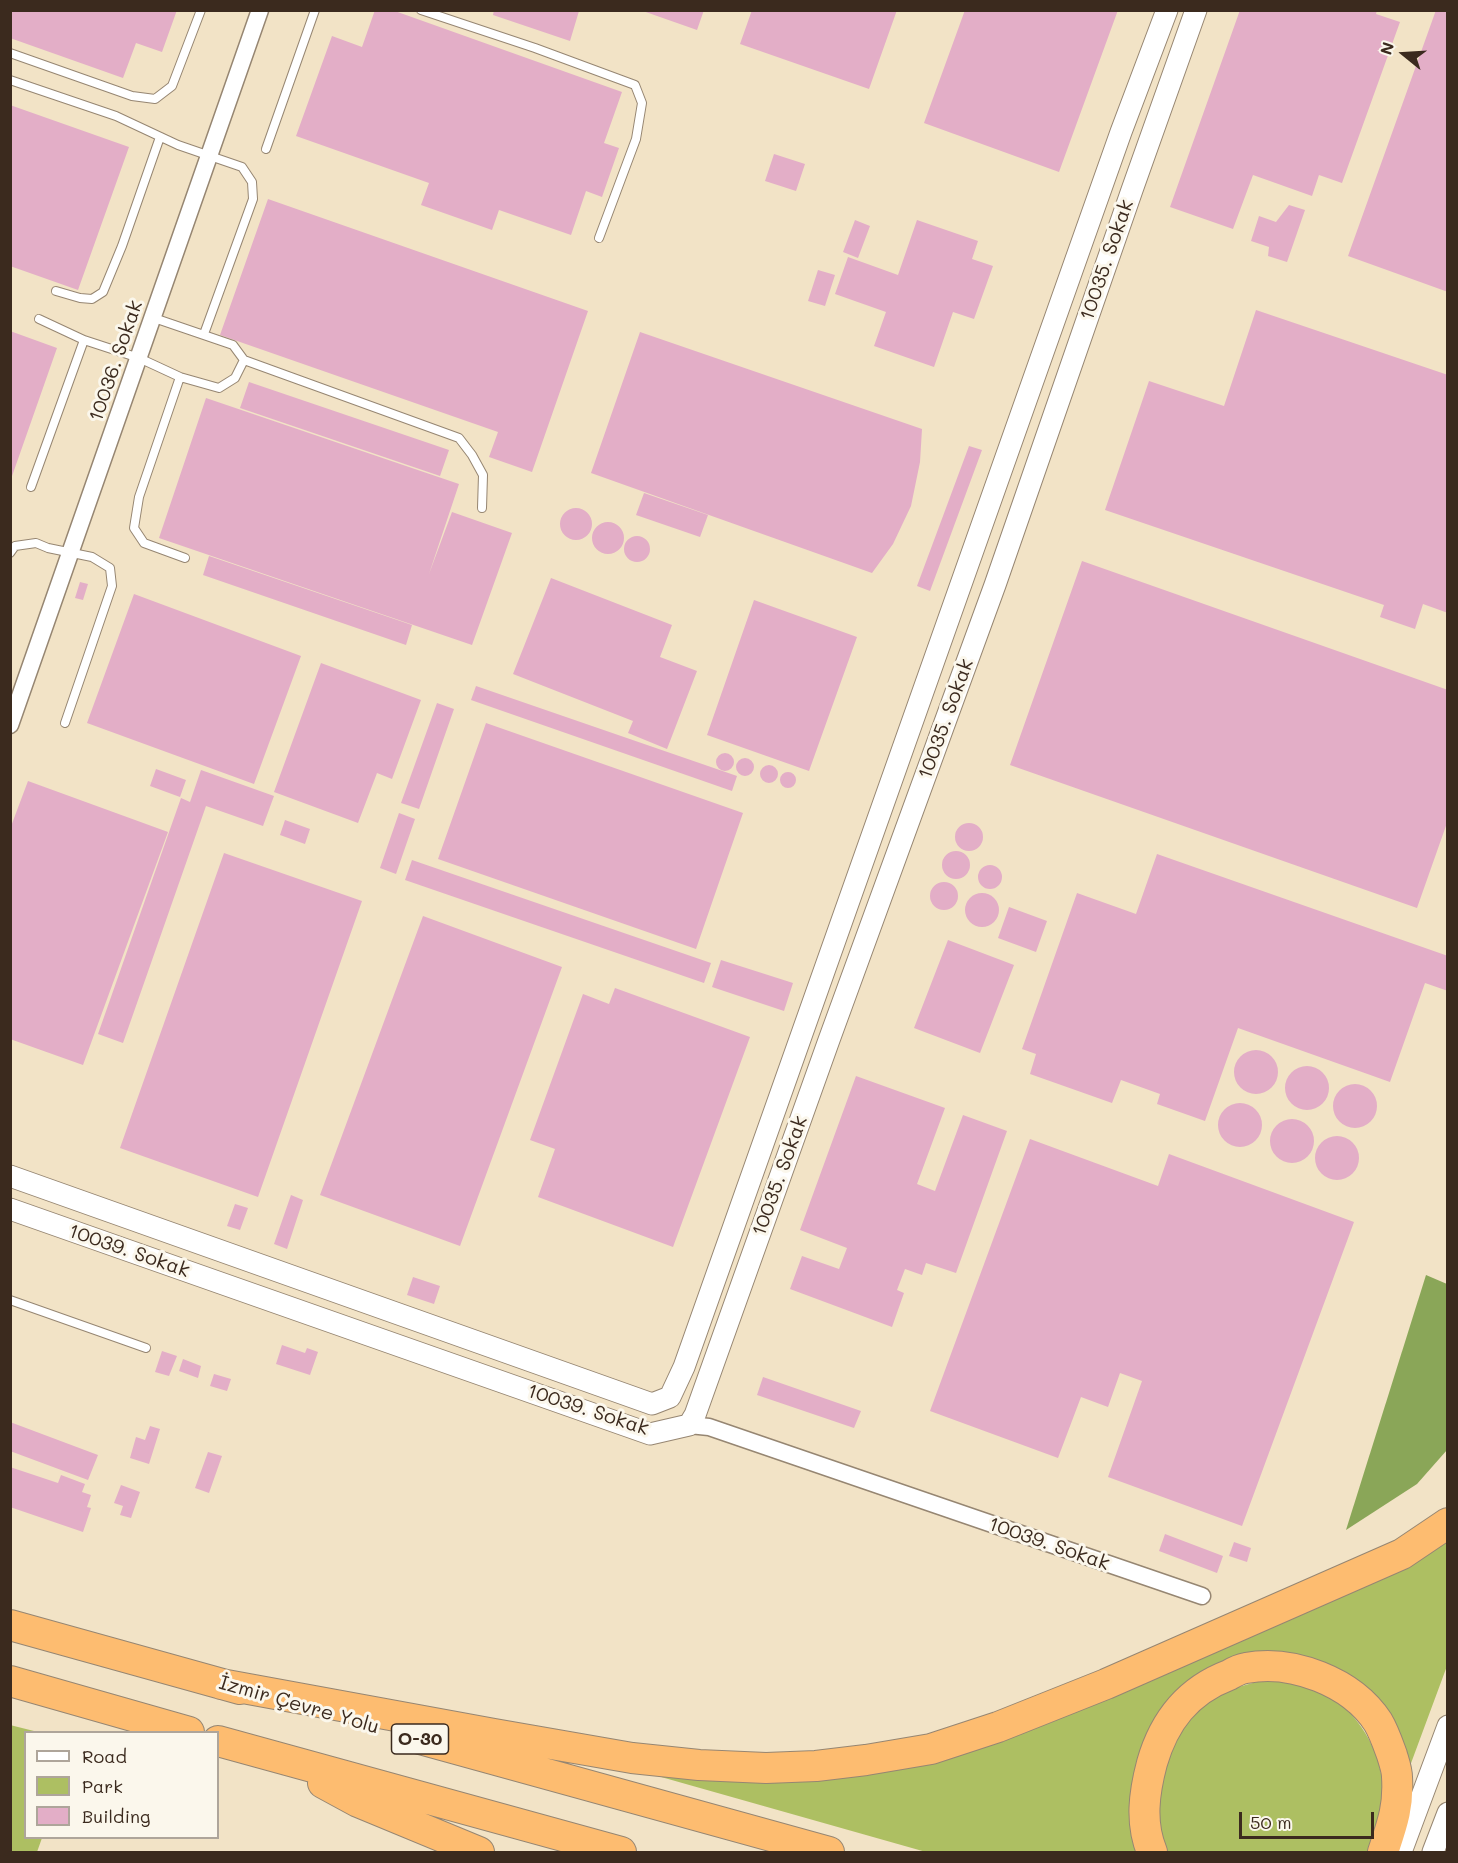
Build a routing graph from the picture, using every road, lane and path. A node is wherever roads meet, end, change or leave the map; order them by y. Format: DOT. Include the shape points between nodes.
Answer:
graph roads {
  1 [pos="201,10"];
  2 [pos="260,10"];
  3 [pos="315,10"];
  4 [pos="421,10"];
  5 [pos="1167,10"];
  6 [pos="1196,10"];
  7 [pos="10,53"];
  8 [pos="10,80"];
  9 [pos="160,137"];
  10 [pos="266,149"];
  11 [pos="210,156"];
  12 [pos="599,238"];
  13 [pos="56,291"];
  14 [pos="154,318"];
  15 [pos="39,320"];
  16 [pos="204,334"];
  17 [pos="84,340"];
  18 [pos="139,358"];
  19 [pos="244,360"];
  20 [pos="180,377"];
  21 [pos="31,487"];
  22 [pos="482,508"];
  23 [pos="71,552"];
  24 [pos="10,553"];
  25 [pos="185,558"];
  26 [pos="64,723"];
  27 [pos="10,725"];
  28 [pos="10,1176"];
  29 [pos="10,1209"];
  30 [pos="10,1300"];
  31 [pos="146,1348"];
  32 [pos="652,1404"];
  33 [pos="689,1425"];
  34 [pos="1448,1523"];
  35 [pos="1202,1596"];
  36 [pos="10,1625"];
  37 [pos="10,1681"];
  38 [pos="221,1684"];
  39 [pos="1448,1726"];
  40 [pos="185,1731"];
  41 [pos="219,1741"];
  42 [pos="278,1759"];
  43 [pos="1448,1812"];
  44 [pos="479,1852"];
  45 [pos="621,1852"];
  46 [pos="829,1852"];
  47 [pos="1152,1852"];
  48 [pos="1383,1852"];
  49 [pos="1401,1852"];
  50 [pos="1433,1852"];
  1 -- 7 [label="lane" via="172,86 155,99 132,96"];
  2 -- 11 [label="street, 10036. Sokak"];
  3 -- 10 [label="lane"];
  4 -- 12 [label="lane" via="635,85 642,103 636,139"];
  5 -- 32 [label="street, 10035. Sokak" via="684,1367 670,1397"];
  6 -- 33 [label="street, 10035. Sokak" via="996,585"];
  8 -- 9 [label="lane" via="116,116"];
  9 -- 11 [label="lane"];
  9 -- 13 [label="lane" via="103,292 92,299"];
  11 -- 14 [label="street, 10036. Sokak"];
  11 -- 16 [label="lane" via="242,167 252,182 253,199"];
  14 -- 16 [label="lane"];
  14 -- 18 [label="street, 10036. Sokak"];
  15 -- 17 [label="lane"];
  16 -- 19 [label="lane" via="233,345"];
  17 -- 18 [label="lane"];
  17 -- 21 [label="lane"];
  18 -- 20 [label="lane"];
  18 -- 23 [label="street, 10036. Sokak"];
  19 -- 20 [label="lane" via="236,378 219,388"];
  19 -- 22 [label="lane" via="459,438 483,475"];
  20 -- 25 [label="lane" via="139,497 134,528 144,543"];
  23 -- 24 [label="lane" via="36,543 15,546"];
  23 -- 26 [label="lane" via="110,567 112,586"];
  23 -- 27 [label="street, 10036. Sokak"];
  28 -- 32 [label="street, 10039. Sokak"];
  29 -- 33 [label="street, 10039. Sokak" via="650,1434"];
  30 -- 31 [label="lane"];
  33 -- 35 [label="street, 10039. Sokak" via="709,1427"];
  34 -- 38 [label="highway" via="1402,1554 1106,1684 931,1749 866,1760 766,1768 632,1758"];
  36 -- 38 [label="highway, İzmir Çevre Yolu / O-30"];
  37 -- 40 [label="highway"];
  38 -- 46 [label="highway, İzmir Çevre Yolu / O-30"];
  39 -- 49 [label="street"];
  41 -- 42 [label="highway"];
  42 -- 44 [label="highway" via="358,1802"];
  42 -- 45 [label="highway"];
  43 -- 50 [label="street"];
  47 -- 48 [label="highway" via="1144,1818 1146,1786 1155,1751 1175,1713 1215,1680 1246,1668 1284,1666 1337,1684 1378,1721 1397,1775 1397,1809"];
}
